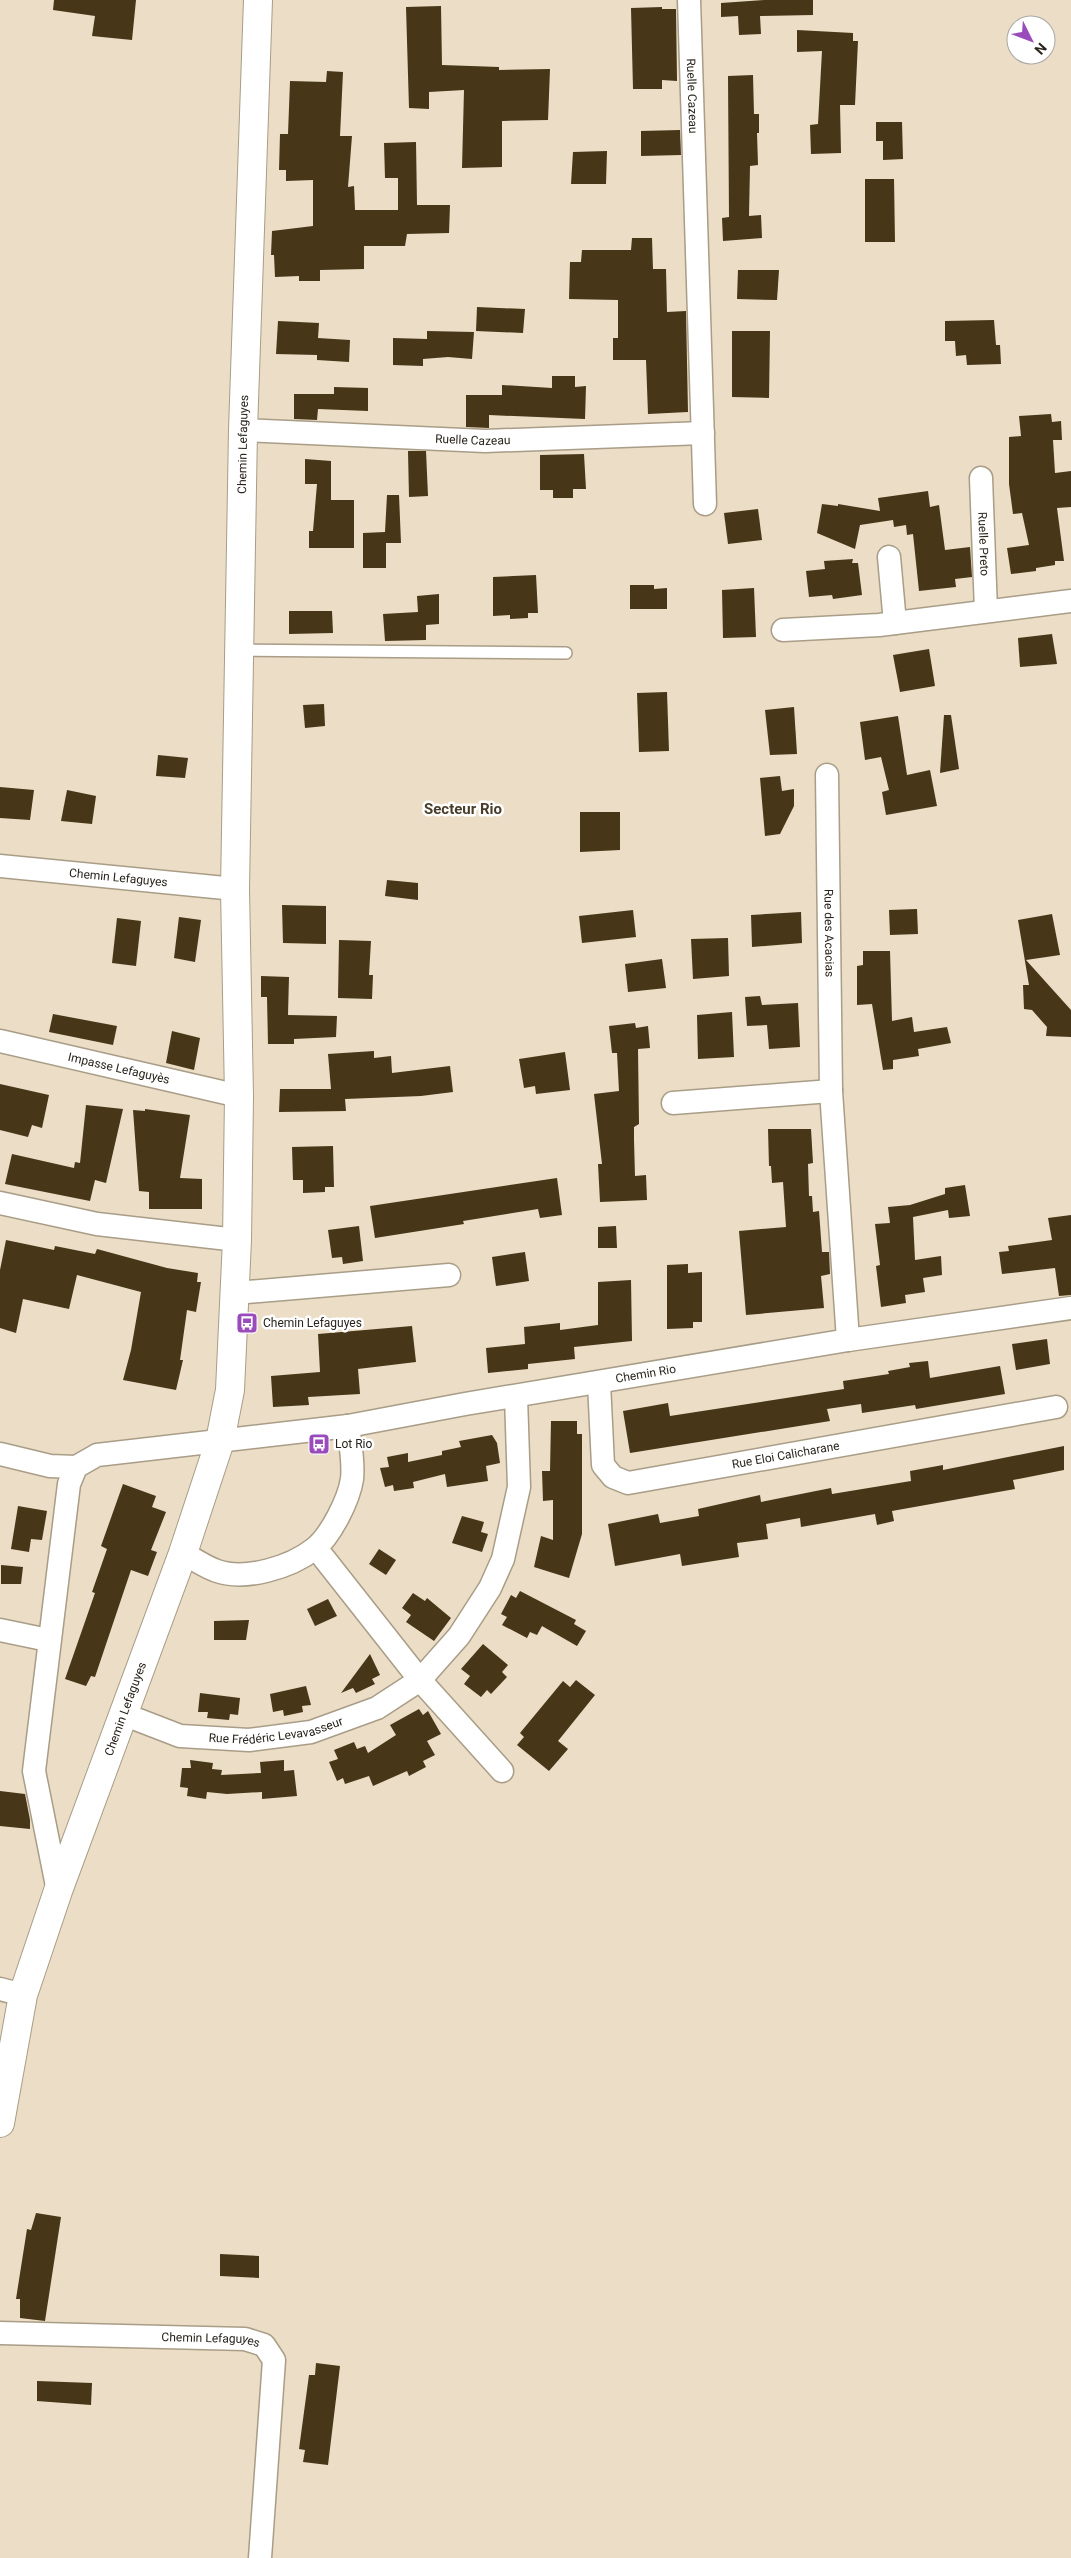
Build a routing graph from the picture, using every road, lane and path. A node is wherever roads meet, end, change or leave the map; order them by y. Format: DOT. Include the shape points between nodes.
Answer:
graph roads {
  1 [pos="258,0"];
  2 [pos="689,0"];
  3 [pos="243,430"];
  4 [pos="703,433"];
  5 [pos="981,478"];
  6 [pos="706,504"];
  7 [pos="889,557"];
  8 [pos="1071,601"];
  9 [pos="986,611"];
  10 [pos="894,623"];
  11 [pos="783,630"];
  12 [pos="239,650"];
  13 [pos="566,654"];
  14 [pos="826,775"];
  15 [pos="0,866"];
  16 [pos="235,889"];
  17 [pos="0,1041"];
  18 [pos="831,1091"];
  19 [pos="239,1096"];
  20 [pos="673,1103"];
  21 [pos="0,1203"];
  22 [pos="237,1240"];
  23 [pos="449,1275"];
  24 [pos="236,1293"];
  25 [pos="1071,1308"];
  26 [pos="848,1340"];
  27 [pos="599,1383"];
  28 [pos="516,1397"];
  29 [pos="1056,1407"];
  30 [pos="348,1426"];
  31 [pos="220,1441"];
  32 [pos="0,1454"];
  33 [pos="76,1467"];
  34 [pos="316,1548"];
  35 [pos="183,1553"];
  36 [pos="0,1630"];
  37 [pos="48,1640"];
  38 [pos="420,1680"];
  39 [pos="123,1714"];
  40 [pos="502,1771"];
  41 [pos="58,1891"];
  42 [pos="11,1992"];
  43 [pos="0,2123"];
  44 [pos="0,2333"];
  45 [pos="260,2558"];
  1 -- 3 [label="main road, Chemin Lefaguyes"];
  2 -- 4 [label="street, Ruelle Cazeau"];
  3 -- 4 [label="street, Ruelle Cazeau" via="485,441"];
  3 -- 12 [label="main road, Chemin Lefaguyes"];
  4 -- 6 [label="street, Ruelle Cazeau"];
  5 -- 9 [label="street, Ruelle Preto"];
  7 -- 10 [label="street"];
  8 -- 9 [label="street"];
  9 -- 10 [label="street"];
  10 -- 11 [label="street"];
  12 -- 13 [label="lane"];
  12 -- 16 [label="main road, Chemin Lefaguyes"];
  14 -- 18 [label="street, Rue des Acacias"];
  15 -- 16 [label="street, Chemin Lefaguyes"];
  16 -- 19 [label="main road, Chemin Lefaguyes"];
  17 -- 19 [label="street, Impasse Lefaguyès"];
  18 -- 20 [label="street"];
  18 -- 26 [label="street, Rue des Acacias"];
  19 -- 22 [label="main road, Chemin Lefaguyes"];
  21 -- 22 [label="street" via="96,1224"];
  22 -- 24 [label="main road, Chemin Lefaguyes"];
  23 -- 24 [label="street"];
  24 -- 31 [label="main road, Chemin Lefaguyes" via="230,1390"];
  25 -- 26 [label="street, Chemin Rio"];
  26 -- 27 [label="street, Chemin Rio"];
  27 -- 28 [label="street, Chemin Rio"];
  27 -- 29 [label="street, Rue Eloi Calicharane" via="603,1465 613,1477 628,1483"];
  28 -- 30 [label="street, Chemin Rio"];
  28 -- 38 [label="street, Rue Frédéric Levavasseur" via="519,1487 503,1559 490,1588 459,1636"];
  30 -- 31 [label="street, Chemin Rio"];
  30 -- 34 [label="street" via="352,1478 345,1502"];
  31 -- 33 [label="street" via="97,1455"];
  31 -- 35 [label="main road, Chemin Lefaguyes"];
  32 -- 33 [label="street" via="50,1466"];
  33 -- 37 [label="street" via="68,1484"];
  34 -- 35 [label="street" via="285,1566 250,1574 218,1571"];
  34 -- 38 [label="street"];
  35 -- 39 [label="main road, Chemin Lefaguyes"];
  36 -- 37 [label="street"];
  37 -- 41 [label="street" via="34,1770"];
  38 -- 39 [label="street, Rue Frédéric Levavasseur" via="377,1708 311,1732 249,1740 180,1736"];
  38 -- 40 [label="street"];
  39 -- 41 [label="main road, Chemin Lefaguyes"];
  41 -- 42 [label="main road, Chemin Lefaguyes"];
  42 -- 43 [label="main road, Chemin Lefaguyes"];
  44 -- 45 [label="street, Chemin Lefaguyes" via="245,2339 264,2345 274,2360"];
}
